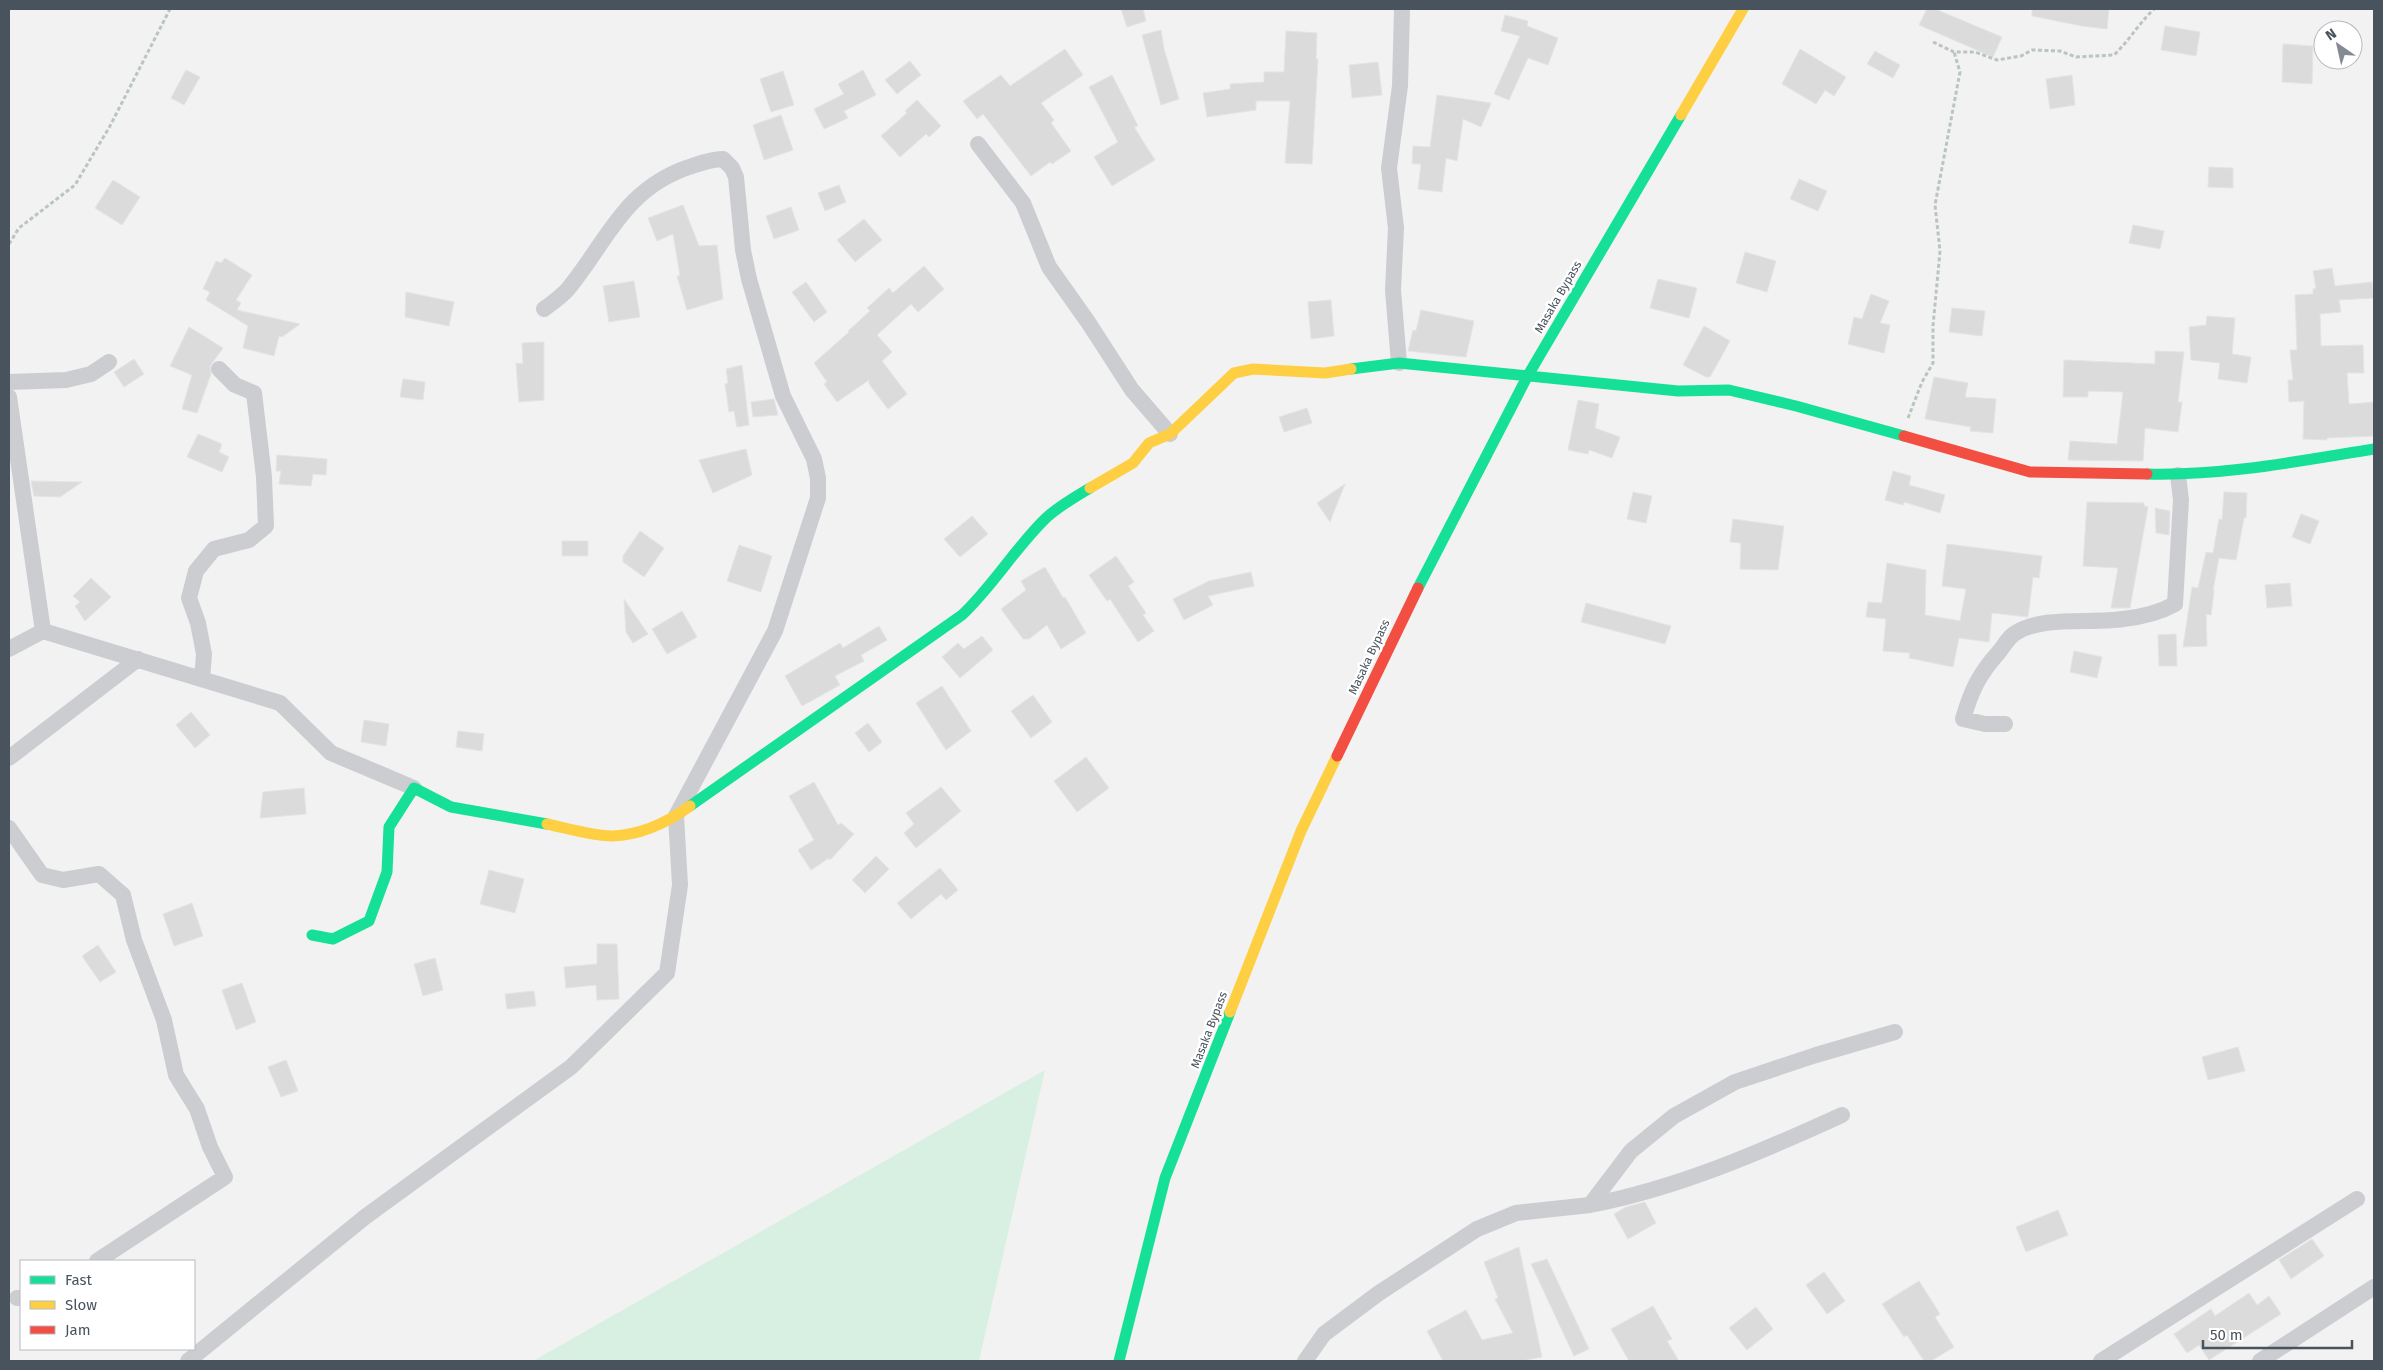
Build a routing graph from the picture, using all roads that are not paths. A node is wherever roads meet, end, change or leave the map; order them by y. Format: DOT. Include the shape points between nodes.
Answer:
graph roads {
  1 [pos="1402,9"];
  2 [pos="1743,9"];
  3 [pos="978,144"];
  4 [pos="544,309"];
  5 [pos="109,362"];
  6 [pos="1399,363"];
  7 [pos="220,369"];
  8 [pos="1527,377"];
  9 [pos="9,382"];
  10 [pos="9,397"];
  11 [pos="1170,434"];
  12 [pos="2374,449"];
  13 [pos="2178,475"];
  14 [pos="43,631"];
  15 [pos="9,649"];
  16 [pos="138,659"];
  17 [pos="202,679"];
  18 [pos="2005,724"];
  19 [pos="9,758"];
  20 [pos="414,788"];
  21 [pos="676,816"];
  22 [pos="9,828"];
  23 [pos="312,935"];
  24 [pos="1895,1032"];
  25 [pos="1842,1115"];
  26 [pos="2357,1199"];
  27 [pos="1590,1205"];
  28 [pos="99,1260"];
  29 [pos="2374,1287"];
  30 [pos="188,1361"];
  31 [pos="1119,1361"];
  32 [pos="1304,1361"];
  33 [pos="2102,1361"];
  34 [pos="2260,1361"];
  1 -- 6 [label="street" via="1400,86 1389,168 1396,228 1393,290"];
  2 -- 8 [label="main road, Masaka Bypass"];
  3 -- 11 [label="street" via="1023,203 1048,267 1132,390"];
  4 -- 21 [label="street" via="566,291 642,192 668,174 712,159 723,159 732,168 736,177 749,279 783,396 814,459 818,498 775,631"];
  5 -- 9 [label="street" via="92,374 66,380"];
  6 -- 8 [label="main road"];
  6 -- 11 [label="main road" via="1325,373 1252,369 1234,373"];
  7 -- 17 [label="street" via="235,385 254,393 266,526 249,540 214,549 196,571 189,598 204,654"];
  8 -- 13 [label="main road" via="1678,391 1728,390 2030,472"];
  8 -- 31 [label="main road, Masaka Bypass" via="1415,593 1302,831 1165,1178"];
  10 -- 14 [label="street"];
  11 -- 21 [label="main road" via="1149,443 1133,463 1067,501 1046,518 962,616"];
  12 -- 13 [label="main road" via="2265,466"];
  13 -- 18 [label="street" via="2181,500 2175,604 2159,612 2124,619 2056,622 2014,634 1974,685 1964,719 1984,724"];
  14 -- 15 [label="street"];
  14 -- 16 [label="street"];
  16 -- 17 [label="street"];
  16 -- 19 [label="street"];
  17 -- 20 [label="street" via="280,703 331,754"];
  20 -- 21 [label="main road" via="451,807 611,836 645,830"];
  20 -- 23 [label="main road" via="389,827 387,872 369,921 333,939"];
  21 -- 30 [label="street" via="680,885 667,973 571,1067 365,1217"];
  22 -- 28 [label="street" via="42,875 63,880 99,874 123,895 134,940 164,1020 176,1075 197,1109 225,1177"];
  24 -- 27 [label="street" via="1816,1054 1735,1082 1674,1116 1631,1151"];
  25 -- 27 [label="street" via="1692,1177 1633,1196"];
  26 -- 33 [label="street"];
  27 -- 32 [label="street" via="1516,1213 1477,1230 1379,1293 1324,1334"];
  29 -- 34 [label="street"];
}
